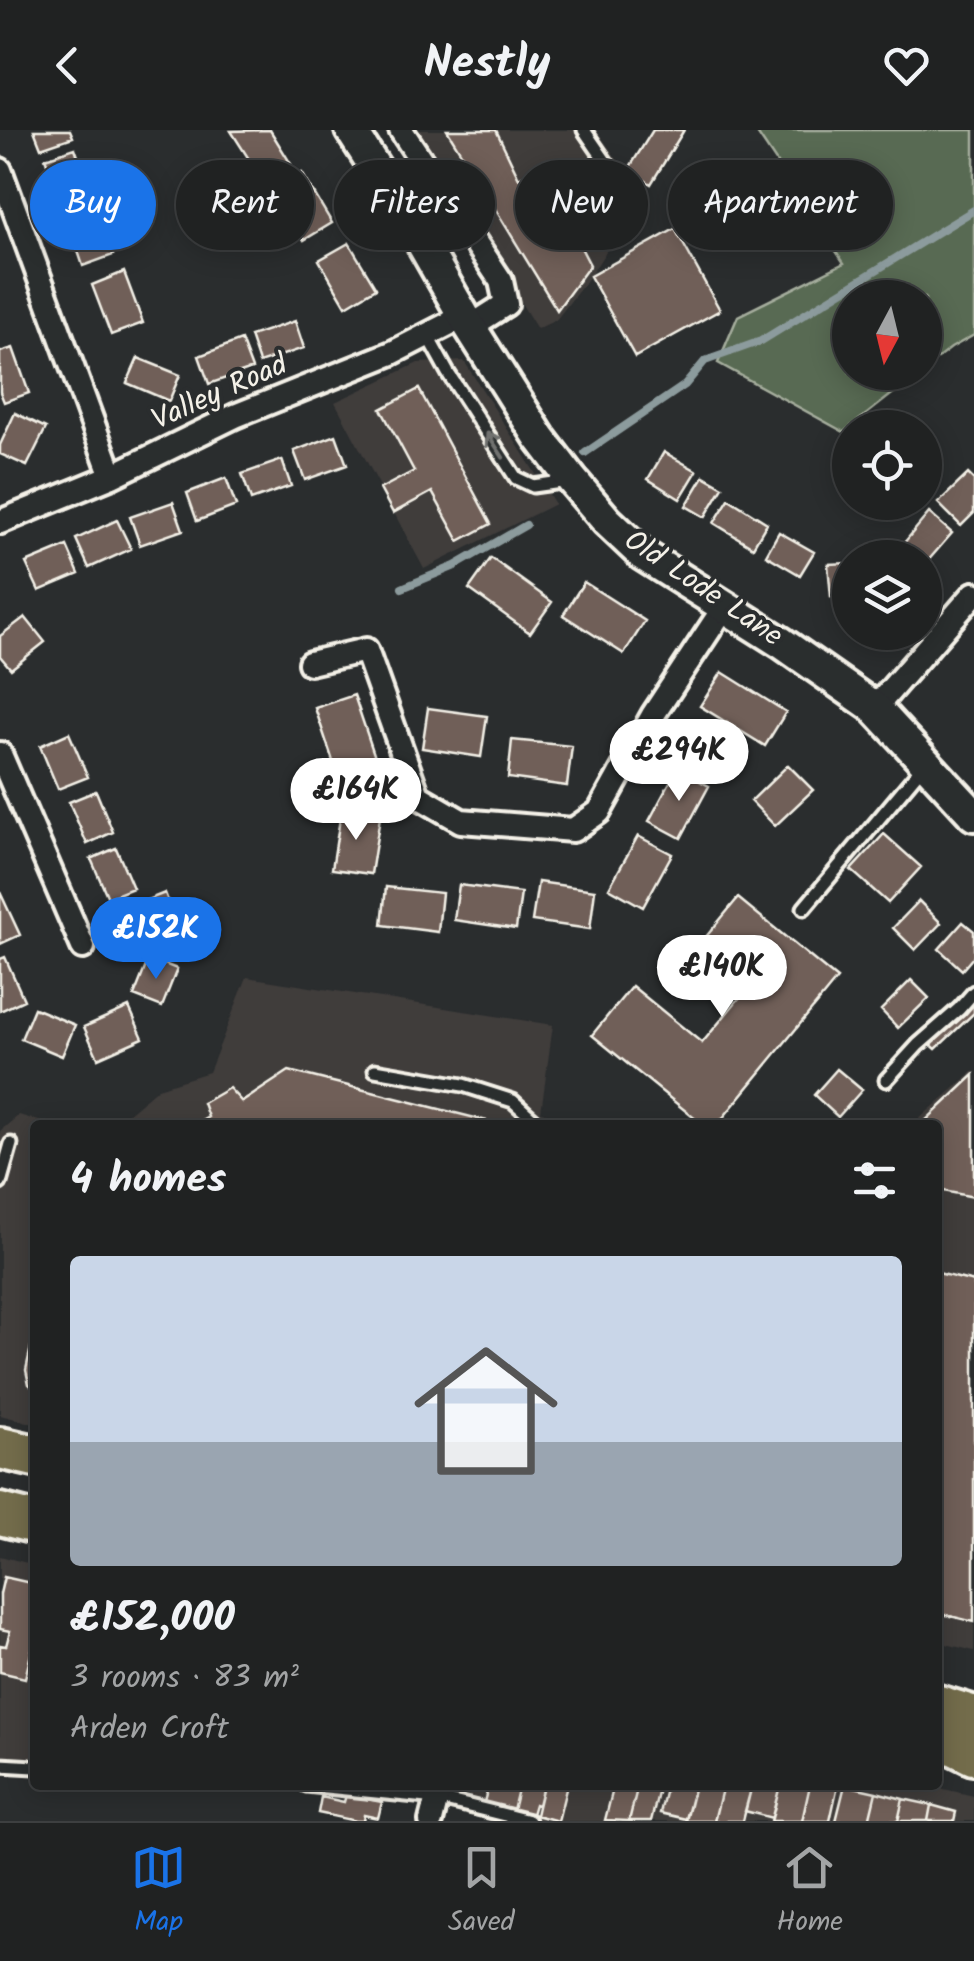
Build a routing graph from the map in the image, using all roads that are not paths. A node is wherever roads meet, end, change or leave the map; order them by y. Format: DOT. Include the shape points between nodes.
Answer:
graph roads {
  1 [pos="351,130"];
  2 [pos="401,130"];
  3 [pos="584,130"];
  4 [pos="605,160"];
  5 [pos="0,170"];
  6 [pos="467,322"];
  7 [pos="427,335"];
  8 [pos="112,476"];
  9 [pos="572,480"];
  10 [pos="0,522"];
  11 [pos="974,594"];
  12 [pos="725,606"];
  13 [pos="310,663"];
  14 [pos="875,708"];
  15 [pos="0,754"];
  16 [pos="926,762"];
  17 [pos="974,815"];
  18 [pos="804,908"];
  19 [pos="83,947"];
  20 [pos="974,992"];
  21 [pos="375,1070"];
  22 [pos="886,1080"];
  23 [pos="534,1120"];
  24 [pos="11,1144"];
  25 [pos="0,1183"];
  26 [pos="0,1448"];
  27 [pos="30,1455"];
  28 [pos="0,1514"];
  29 [pos="30,1522"];
  30 [pos="942,1686"];
  31 [pos="974,1694"];
  32 [pos="942,1707"];
  33 [pos="974,1717"];
  34 [pos="942,1738"];
  35 [pos="942,1747"];
  36 [pos="974,1754"];
  37 [pos="0,1764"];
  38 [pos="30,1767"];
  39 [pos="438,1791"];
  40 [pos="431,1821"];
  41 [pos="529,1821"];
  1 -- 6 [label="street, Old Lode Lane"];
  2 -- 6 [label="street" via="501,280 506,304"];
  3 -- 4 [label="lane"];
  5 -- 8 [label="street"];
  6 -- 7 [label="street, Valley Road"];
  6 -- 9 [label="street, Old Lode Lane"];
  7 -- 8 [label="street, Valley Road"];
  9 -- 7 [label="lane, one-way" via="532,486 516,478"];
  8 -- 10 [label="street, Valley Road"];
  9 -- 12 [label="street, Old Lode Lane" via="643,554"];
  11 -- 14 [label="street"];
  12 -- 13 [label="street" via="599,812 573,830 462,821 418,796 366,650"];
  12 -- 14 [label="street, Old Lode Lane"];
  14 -- 16 [label="street, Old Lode Lane"];
  15 -- 19 [label="street"];
  16 -- 17 [label="street, Old Lode Lane"];
  16 -- 18 [label="lane"];
  20 -- 22 [label="lane"];
  21 -- 23 [label="lane" via="463,1084 513,1101"];
  24 -- 25 [label="lane"];
  26 -- 27 [label="highway"];
  28 -- 29 [label="highway"];
  30 -- 31 [label="highway"];
  32 -- 33 [label="highway"];
  34 -- 36 [label="highway"];
  35 -- 36 [label="highway"];
  37 -- 38 [label="lane"];
  39 -- 40 [label="street"];
  39 -- 41 [label="lane"];
}
